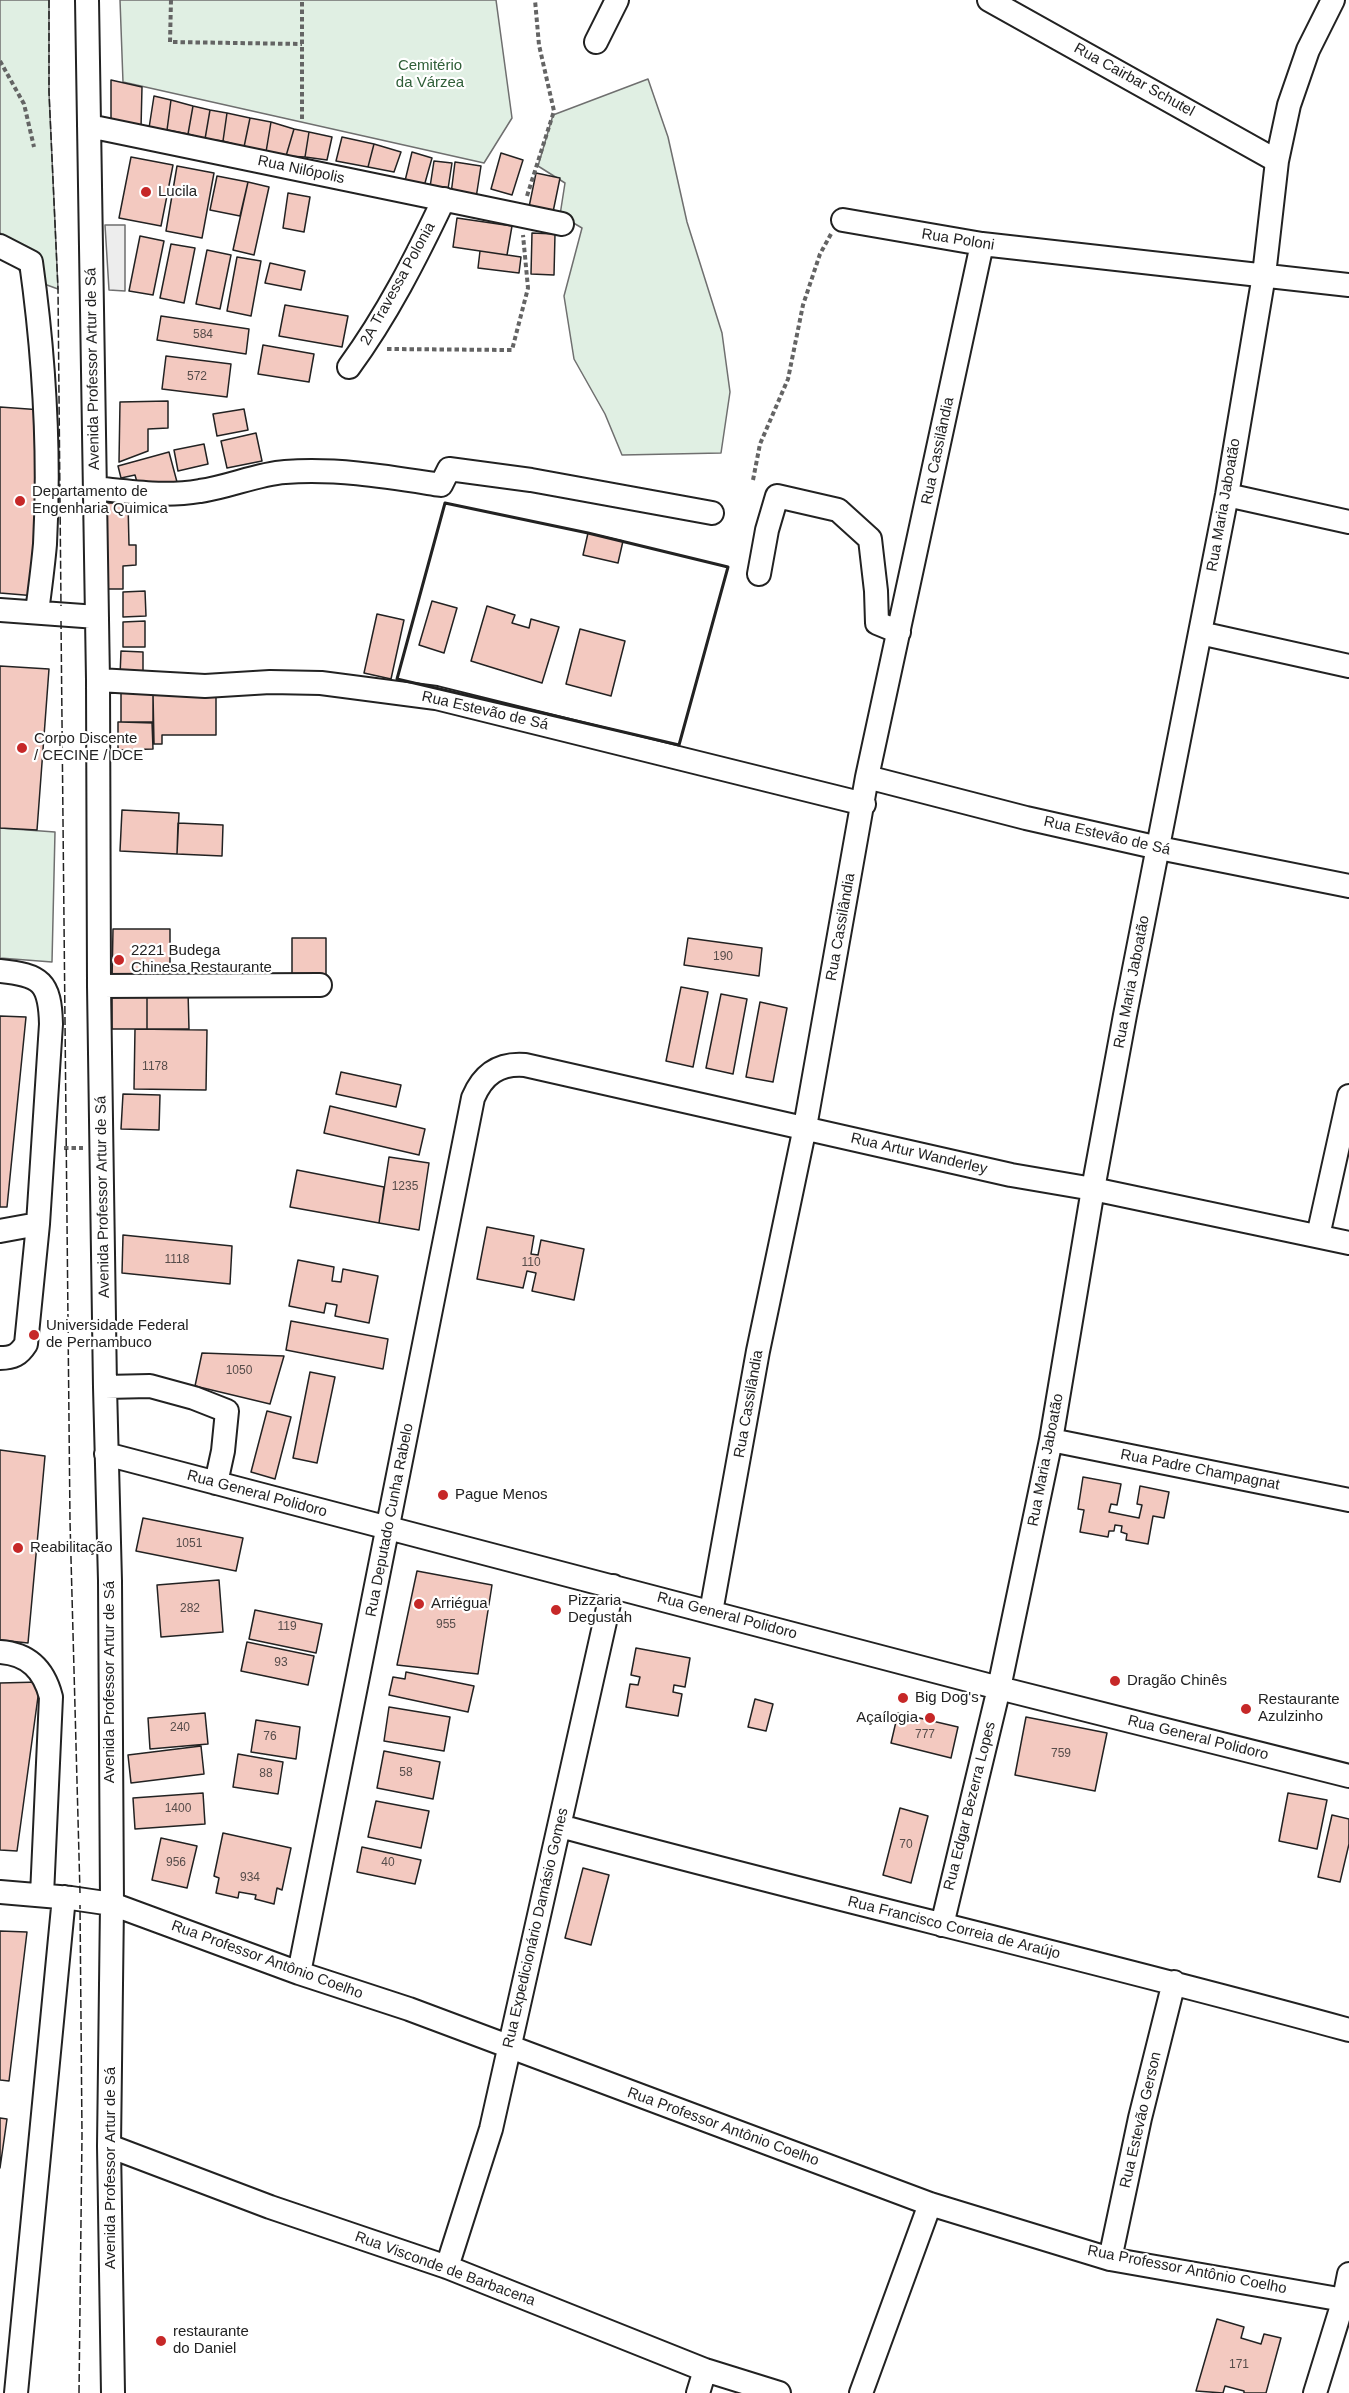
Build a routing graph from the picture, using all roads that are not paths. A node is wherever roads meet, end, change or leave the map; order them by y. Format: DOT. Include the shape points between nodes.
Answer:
graph roads {
  1 [pos="87,0"];
  2 [pos="617,0"];
  3 [pos="989,0"];
  4 [pos="1333,0"];
  5 [pos="596,42"];
  6 [pos="89,126"];
  7 [pos="1277,161"];
  8 [pos="444,199"];
  9 [pos="843,220"];
  10 [pos="562,224"];
  11 [pos="982,244"];
  12 [pos="0,246"];
  13 [pos="1264,275"];
  14 [pos="1349,285"];
  15 [pos="349,368"];
  16 [pos="95,488"];
  17 [pos="1227,495"];
  18 [pos="712,513"];
  19 [pos="1349,522"];
  20 [pos="759,574"];
  21 [pos="0,610"];
  22 [pos="37,612"];
  23 [pos="97,617"];
  24 [pos="899,632"];
  25 [pos="1200,633"];
  26 [pos="1349,666"];
  27 [pos="98,680"];
  28 [pos="867,777"];
  29 [pos="864,804"];
  30 [pos="1159,848"];
  31 [pos="1349,886"];
  32 [pos="0,971"];
  33 [pos="320,985"];
  34 [pos="99,986"];
  35 [pos="492,1071"];
  36 [pos="1349,1096"];
  37 [pos="805,1127"];
  38 [pos="1093,1189"];
  39 [pos="38,1224"];
  40 [pos="0,1231"];
  41 [pos="1318,1236"];
  42 [pos="1349,1243"];
  43 [pos="0,1358"];
  44 [pos="105,1387"];
  45 [pos="1051,1440"];
  46 [pos="106,1454"];
  47 [pos="216,1483"];
  48 [pos="1349,1500"];
  49 [pos="389,1529"];
  50 [pos="613,1586"];
  51 [pos="711,1612"];
  52 [pos="0,1652"];
  53 [pos="999,1688"];
  54 [pos="1349,1776"];
  55 [pos="560,1826"];
  56 [pos="0,1892"];
  57 [pos="53,1896"];
  58 [pos="112,1904"];
  59 [pos="942,1925"];
  60 [pos="299,1974"];
  61 [pos="1174,1982"];
  62 [pos="1349,2030"];
  63 [pos="509,2048"];
  64 [pos="109,2146"];
  65 [pos="930,2204"];
  66 [pos="1110,2259"];
  67 [pos="447,2267"];
  68 [pos="1349,2274"];
  69 [pos="1346,2300"];
  70 [pos="705,2370"];
  71 [pos="16,2393"];
  72 [pos="113,2393"];
  73 [pos="698,2393"];
  74 [pos="779,2393"];
  75 [pos="861,2393"];
  76 [pos="1315,2393"];
  1 -- 6 [label="street, Avenida Professor Artur de Sá"];
  2 -- 5 [label="street"];
  3 -- 7 [label="street, Rua Cairbar Schutel"];
  4 -- 7 [label="street, Rua Maria Jaboatão" via="1289,105"];
  6 -- 8 [label="street, Rua Nilópolis"];
  6 -- 16 [label="street, Avenida Professor Artur de Sá"];
  7 -- 13 [label="street, Rua Maria Jaboatão"];
  8 -- 10 [label="street, Rua Nilópolis"];
  8 -- 15 [label="street, 2A Travessa Polonia" via="414,262"];
  9 -- 11 [label="street, Rua Poloni"];
  11 -- 13 [label="street, Rua Poloni"];
  11 -- 24 [label="street, Rua Cassilândia"];
  12 -- 22 [label="street" via="31,262 38,311 46,458 45,544"];
  13 -- 14 [label="street, Rua Poloni"];
  13 -- 17 [label="street, Rua Maria Jaboatão"];
  16 -- 18 [label="street" via="175,494 283,472 330,470 441,485 449,469"];
  16 -- 23 [label="street, Avenida Professor Artur de Sá"];
  17 -- 19 [label="street"];
  17 -- 25 [label="street, Rua Maria Jaboatão"];
  20 -- 24 [label="street" via="777,496 838,510 870,539 877,623"];
  21 -- 22 [label="street"];
  22 -- 23 [label="street"];
  23 -- 27 [label="street, Avenida Professor Artur de Sá"];
  24 -- 28 [label="street, Rua Cassilândia"];
  25 -- 26 [label="street"];
  25 -- 30 [label="street, Rua Maria Jaboatão"];
  27 -- 29 [label="street, Rua Estevão de Sá" via="205,686 321,683 436,698"];
  27 -- 34 [label="street, Avenida Professor Artur de Sá"];
  28 -- 29 [label="street, Rua Cassilândia"];
  28 -- 30 [label="street, Rua Estevão de Sá"];
  29 -- 37 [label="street, Rua Cassilândia"];
  30 -- 31 [label="street, Rua Estevão de Sá"];
  30 -- 38 [label="street, Rua Maria Jaboatão"];
  32 -- 39 [label="street" via="28,975 44,986 50,1000"];
  33 -- 34 [label="street"];
  34 -- 44 [label="street, Avenida Professor Artur de Sá"];
  35 -- 37 [label="street, Rua Artur Wanderley" via="513,1064 525,1065"];
  35 -- 49 [label="street, Rua Deputado Cunha Rabelo" via="473,1098"];
  36 -- 41 [label="street"];
  37 -- 38 [label="street, Rua Artur Wanderley" via="1011,1175"];
  37 -- 51 [label="street, Rua Cassilândia" via="758,1351"];
  38 -- 41 [label="street, Rua Artur Wanderley"];
  38 -- 45 [label="street, Rua Maria Jaboatão"];
  39 -- 40 [label="street"];
  39 -- 43 [label="street" via="26,1344 14,1357"];
  41 -- 42 [label="street, Rua Artur Wanderley"];
  44 -- 46 [label="street, Avenida Professor Artur de Sá"];
  44 -- 47 [label="street" via="150,1386 227,1411"];
  45 -- 48 [label="street, Rua Padre Champagnat"];
  45 -- 53 [label="street, Rua Maria Jaboatão"];
  46 -- 47 [label="street, Rua General Polidoro"];
  46 -- 58 [label="street, Avenida Professor Artur de Sá"];
  47 -- 49 [label="street, Rua General Polidoro"];
  49 -- 50 [label="street, Rua General Polidoro"];
  49 -- 60 [label="street, Rua Deputado Cunha Rabelo"];
  50 -- 51 [label="street, Rua General Polidoro"];
  50 -- 55 [label="street, Rua Expedicionário Damásio Gomes"];
  51 -- 53 [label="street, Rua General Polidoro"];
  52 -- 57 [label="street" via="18,1656 39,1668 51,1697"];
  53 -- 54 [label="street, Rua General Polidoro"];
  53 -- 59 [label="street, Rua Edgar Bezerra Lopes"];
  55 -- 59 [label="street, Rua Francisco Correia de Araújo"];
  55 -- 63 [label="street, Rua Expedicionário Damásio Gomes"];
  56 -- 57 [label="street, Rua Professor Antônio Coelho"];
  57 -- 58 [label="street, Rua Professor Antônio Coelho"];
  57 -- 71 [label="street"];
  58 -- 60 [label="street, Rua Professor Antônio Coelho"];
  58 -- 64 [label="street, Avenida Professor Artur de Sá"];
  59 -- 61 [label="street, Rua Francisco Correia de Araújo"];
  60 -- 63 [label="street, Rua Professor Antônio Coelho"];
  61 -- 62 [label="street, Rua Francisco Correia de Araújo"];
  61 -- 66 [label="street, Rua Estevão Gerson"];
  63 -- 65 [label="street, Rua Professor Antônio Coelho"];
  63 -- 67 [label="street, Rua Expedicionário Damásio Gomes" via="491,2129"];
  64 -- 67 [label="street, Rua Visconde de Barbacena" via="270,2207"];
  64 -- 72 [label="street, Avenida Professor Artur de Sá"];
  65 -- 66 [label="street, Rua Professor Antônio Coelho"];
  65 -- 75 [label="street"];
  66 -- 69 [label="street, Rua Professor Antônio Coelho"];
  67 -- 70 [label="street, Rua Visconde de Barbacena"];
  68 -- 69 [label="street"];
  69 -- 76 [label="street"];
  70 -- 73 [label="street"];
  70 -- 74 [label="street, Rua Visconde de Barbacena"];
}
